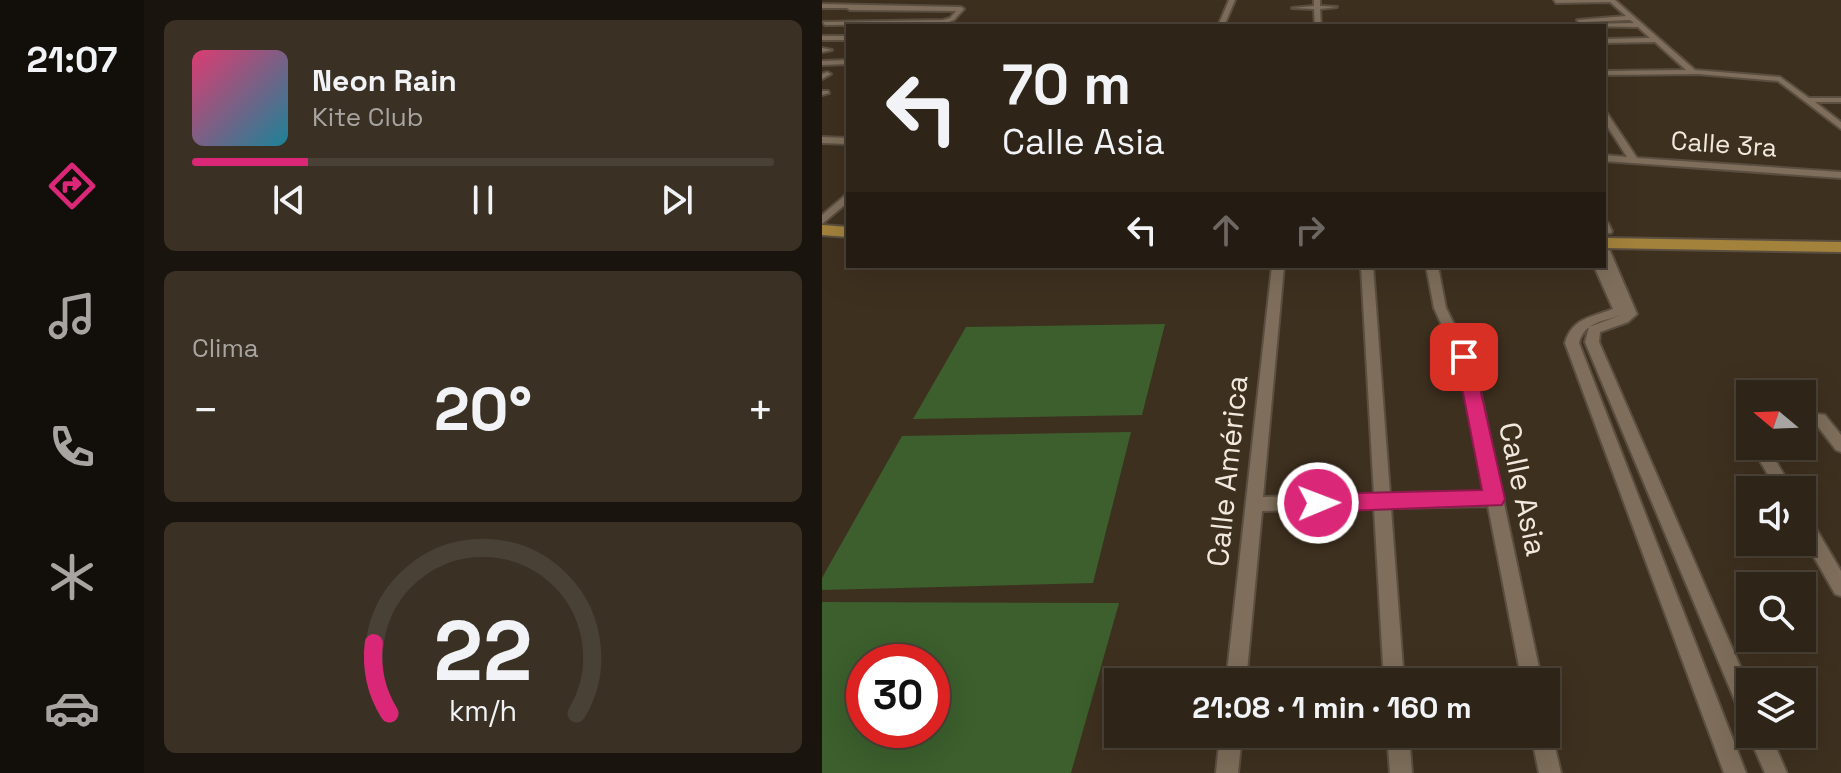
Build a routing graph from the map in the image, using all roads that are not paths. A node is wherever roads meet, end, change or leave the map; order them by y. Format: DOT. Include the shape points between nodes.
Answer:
graph roads {
  1 [pos="863,0"];
  2 [pos="1232,0"];
  3 [pos="1556,0"];
  4 [pos="1317,4"];
  5 [pos="822,6"];
  6 [pos="852,7"];
  7 [pos="1334,7"];
  8 [pos="1295,8"];
  9 [pos="1633,18"];
  10 [pos="823,22"];
  11 [pos="946,24"];
  12 [pos="1222,24"];
  13 [pos="1318,24"];
  14 [pos="1584,24"];
  15 [pos="1641,25"];
  16 [pos="1606,26"];
  17 [pos="822,38"];
  18 [pos="846,38"];
  19 [pos="1659,40"];
  20 [pos="1606,41"];
  21 [pos="1673,52"];
  22 [pos="846,62"];
  23 [pos="822,63"];
  24 [pos="1693,72"];
  25 [pos="1710,72"];
  26 [pos="1606,73"];
  27 [pos="1810,100"];
  28 [pos="1841,100"];
  29 [pos="1606,118"];
  30 [pos="1841,126"];
  31 [pos="822,140"];
  32 [pos="846,141"];
  33 [pos="1606,158"];
  34 [pos="1634,160"];
  35 [pos="1841,175"];
  36 [pos="846,198"];
  37 [pos="846,220"];
  38 [pos="823,223"];
  39 [pos="846,231"];
  40 [pos="1606,233"];
  41 [pos="1606,233"];
  42 [pos="1841,234"];
  43 [pos="1841,247"];
  44 [pos="1606,256"];
  45 [pos="1278,268"];
  46 [pos="1367,268"];
  47 [pos="1432,268"];
  48 [pos="1601,268"];
  49 [pos="1587,329"];
  50 [pos="1816,418"];
  51 [pos="1841,446"];
  52 [pos="1494,499"];
  53 [pos="1381,502"];
  54 [pos="1254,504"];
  55 [pos="1816,544"];
  56 [pos="1685,564"];
  57 [pos="1656,565"];
  58 [pos="1841,588"];
  59 [pos="1237,668"];
  60 [pos="1393,668"];
  61 [pos="1529,668"];
  62 [pos="1736,681"];
  63 [pos="1230,748"];
  64 [pos="1399,748"];
  65 [pos="1545,748"];
  66 [pos="1765,748"];
  67 [pos="1227,773"];
  68 [pos="1401,773"];
  69 [pos="1550,773"];
  70 [pos="1735,773"];
  71 [pos="1776,773"];
  1 -- 6 [label="street"];
  2 -- 12 [label="street"];
  3 -- 9 [label="street" via="1611,0"];
  4 -- 7 [label="street"];
  4 -- 8 [label="street"];
  4 -- 13 [label="street"];
  5 -- 6 [label="street"];
  6 -- 10 [label="street"];
  6 -- 11 [label="street" via="961,8"];
  9 -- 14 [label="street" via="1580,20"];
  9 -- 15 [label="street"];
  10 -- 11 [label="street"];
  15 -- 16 [label="street"];
  15 -- 19 [label="street"];
  17 -- 18 [label="street"];
  19 -- 20 [label="street"];
  19 -- 21 [label="street"];
  21 -- 24 [label="street"];
  21 -- 25 [label="street"];
  22 -- 23 [label="street"];
  24 -- 25 [label="street"];
  24 -- 26 [label="street"];
  25 -- 27 [label="street" via="1787,82"];
  27 -- 28 [label="street"];
  27 -- 30 [label="street"];
  29 -- 34 [label="street"];
  31 -- 32 [label="street"];
  33 -- 34 [label="street, Calle 3ra"];
  34 -- 35 [label="street, Calle 3ra"];
  36 -- 38 [label="street"];
  37 -- 38 [label="main road"];
  38 -- 39 [label="main road"];
  40 -- 42 [label="main road"];
  41 -- 43 [label="main road"];
  44 -- 49 [label="street" via="1631,314"];
  45 -- 54 [label="street, Calle América"];
  46 -- 53 [label="street"];
  47 -- 52 [label="street, Calle Asia" via="1440,308 1468,367"];
  48 -- 49 [label="street" via="1621,309 1585,322"];
  49 -- 56 [label="street"];
  49 -- 57 [label="street" via="1575,332 1572,343"];
  50 -- 51 [label="street"];
  52 -- 53 [label="street"];
  52 -- 61 [label="street, Calle Asia"];
  53 -- 54 [label="street"];
  53 -- 60 [label="street"];
  54 -- 59 [label="street, Calle América"];
  55 -- 58 [label="street"];
  56 -- 57 [label="street"];
  56 -- 62 [label="street"];
  57 -- 70 [label="street"];
  63 -- 67 [label="street"];
  64 -- 68 [label="street"];
  65 -- 69 [label="street"];
  66 -- 71 [label="street"];
}
